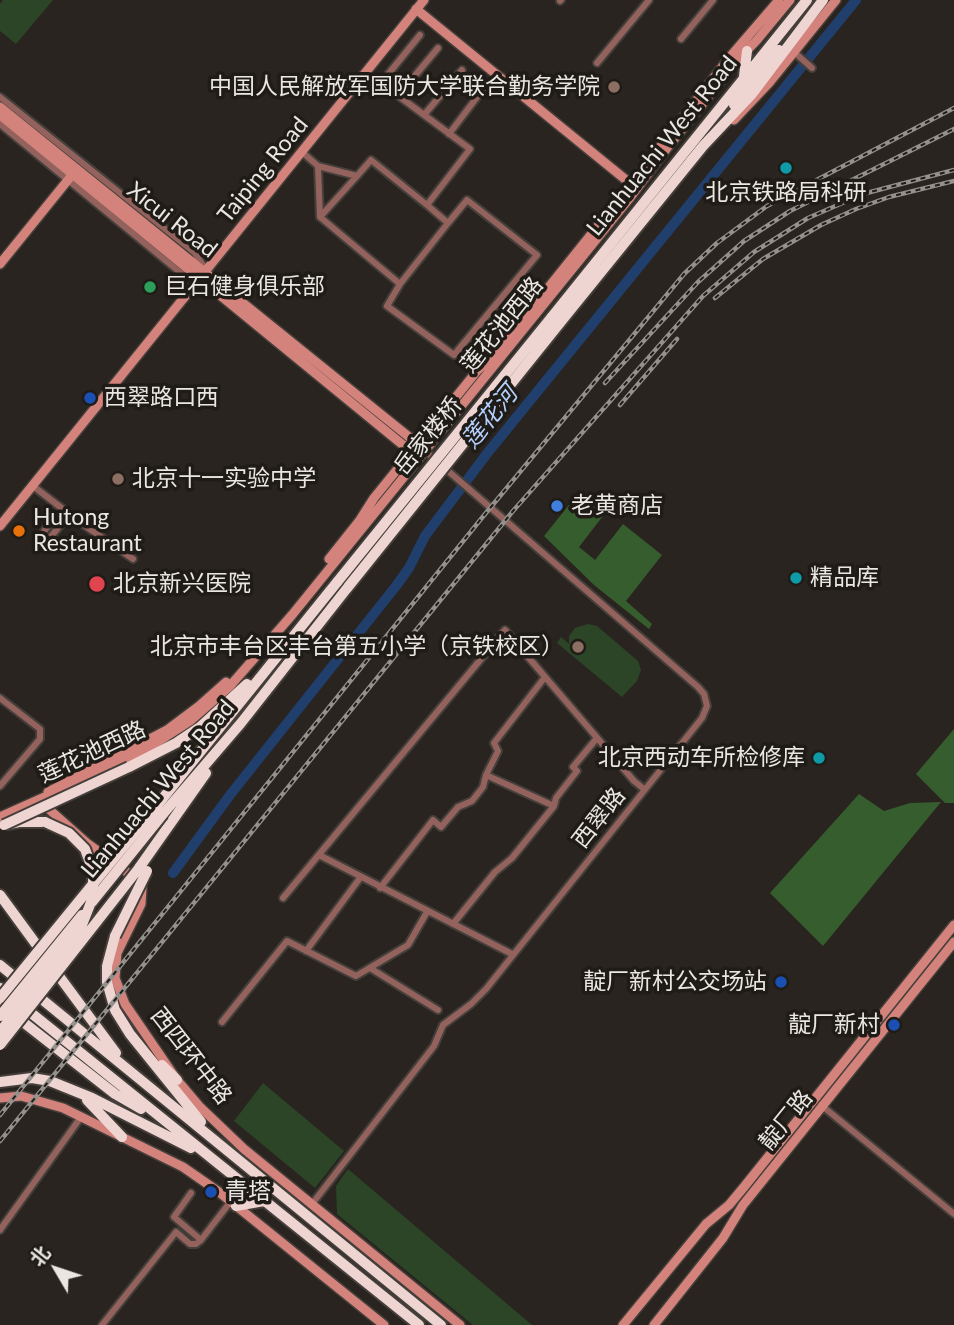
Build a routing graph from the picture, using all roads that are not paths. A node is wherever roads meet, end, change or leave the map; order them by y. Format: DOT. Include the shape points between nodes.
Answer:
graph roads {
  1 [pos="424,0"];
  2 [pos="649,0"];
  3 [pos="713,0"];
  4 [pos="779,0"];
  5 [pos="790,0"];
  6 [pos="807,0"];
  7 [pos="823,0"];
  8 [pos="836,0"];
  9 [pos="416,9"];
  10 [pos="420,35"];
  11 [pos="681,39"];
  12 [pos="438,48"];
  13 [pos="744,48"];
  14 [pos="794,52"];
  15 [pos="597,63"];
  16 [pos="812,68"];
  17 [pos="462,70"];
  18 [pos="743,78"];
  19 [pos="484,88"];
  20 [pos="398,96"];
  21 [pos="0,97"];
  22 [pos="0,107"];
  23 [pos="0,115"];
  24 [pos="424,115"];
  25 [pos="0,124"];
  26 [pos="449,134"];
  27 [pos="703,146"];
  28 [pos="302,152"];
  29 [pos="318,166"];
  30 [pos="357,176"];
  31 [pos="70,177"];
  32 [pos="631,184"];
  33 [pos="427,205"];
  34 [pos="320,217"];
  35 [pos="448,223"];
  36 [pos="0,264"];
  37 [pos="206,271"];
  38 [pos="200,280"];
  39 [pos="400,284"];
  40 [pos="555,321"];
  41 [pos="420,447"];
  42 [pos="33,485"];
  43 [pos="0,526"];
  44 [pos="133,559"];
  45 [pos="343,584"];
  46 [pos="280,653"];
  47 [pos="545,677"];
  48 [pos="0,698"];
  49 [pos="241,723"];
  50 [pos="597,738"];
  51 [pos="486,775"];
  52 [pos="0,786"];
  53 [pos="644,789"];
  54 [pos="38,800"];
  55 [pos="554,806"];
  56 [pos="159,811"];
  57 [pos="1,823"];
  58 [pos="319,855"];
  59 [pos="143,870"];
  60 [pos="360,878"];
  61 [pos="380,888"];
  62 [pos="0,895"];
  63 [pos="283,898"];
  64 [pos="0,901"];
  65 [pos="13,912"];
  66 [pos="427,912"];
  67 [pos="453,925"];
  68 [pos="954,925"];
  69 [pos="954,943"];
  70 [pos="306,951"];
  71 [pos="512,954"];
  72 [pos="2,966"];
  73 [pos="370,968"];
  74 [pos="0,988"];
  75 [pos="0,1001"];
  76 [pos="438,1010"];
  77 [pos="0,1016"];
  78 [pos="222,1022"];
  79 [pos="0,1032"];
  80 [pos="130,1034"];
  81 [pos="0,1045"];
  82 [pos="132,1072"];
  83 [pos="177,1080"];
  84 [pos="0,1082"];
  85 [pos="71,1089"];
  86 [pos="0,1098"];
  87 [pos="818,1103"];
  88 [pos="81,1117"];
  89 [pos="172,1127"];
  90 [pos="122,1137"];
  91 [pos="221,1145"];
  92 [pos="211,1158"];
  93 [pos="191,1193"];
  94 [pos="264,1201"];
  95 [pos="234,1204"];
  96 [pos="313,1204"];
  97 [pos="954,1213"];
  98 [pos="0,1230"];
  99 [pos="201,1240"];
  100 [pos="423,1310"];
  101 [pos="416,1324"];
  102 [pos="102,1325"];
  103 [pos="384,1325"];
  104 [pos="441,1325"];
  105 [pos="449,1325"];
  106 [pos="460,1325"];
  107 [pos="623,1325"];
  108 [pos="654,1325"];
  1 -- 9 [label="street, Taiping Road"];
  2 -- 15 [label="street"];
  3 -- 11 [label="street"];
  4 -- 13 [label="street, 莲花池西路"];
  5 -- 13 [label="street, 莲花池西路"];
  6 -- 18 [label="highway, Lianhuachi West Road"];
  7 -- 27 [label="highway, Lianhuachi West Road" via="752,94"];
  8 -- 14 [label="street"];
  9 -- 28 [label="street, Taiping Road"];
  9 -- 32 [label="street"];
  10 -- 20 [label="street" via="381,83"];
  12 -- 20 [label="street"];
  13 -- 18 [label="highway"];
  13 -- 32 [label="street, 莲花池西路"];
  13 -- 41 [label="street, 莲花池西路" via="629,199"];
  14 -- 16 [label="street"];
  14 -- 27 [label="street" via="745,109"];
  17 -- 24 [label="street"];
  18 -- 40 [label="highway, Lianhuachi West Road"];
  19 -- 26 [label="street"];
  20 -- 24 [label="street"];
  21 -- 37 [label="street" via="195,253"];
  22 -- 37 [label="street, Xicui Road"];
  23 -- 31 [label="street, Xicui Road"];
  24 -- 26 [label="street"];
  25 -- 31 [label="street"];
  26 -- 33 [label="street" via="470,149"];
  27 -- 40 [label="highway, Lianhuachi West Road"];
  28 -- 29 [label="street"];
  28 -- 37 [label="street, Taiping Road"];
  29 -- 30 [label="street"];
  29 -- 34 [label="street"];
  30 -- 33 [label="street" via="371,160"];
  30 -- 34 [label="street"];
  31 -- 36 [label="street"];
  31 -- 38 [label="street, Xicui Road"];
  32 -- 41 [label="street, 莲花池西路"];
  33 -- 35 [label="street"];
  34 -- 39 [label="street"];
  35 -- 39 [label="street"];
  35 -- 39 [label="street" via="467,200 537,255 454,355 387,306"];
  37 -- 38 [label="street, Taiping Road"];
  37 -- 41 [label="street, Xicui Road"];
  38 -- 41 [label="street, Xicui Road" via="403,445"];
  38 -- 42 [label="street, Taiping Road"];
  40 -- 45 [label="highway, 岳家楼桥, bridge"];
  41 -- 53 [label="street, 西翠路" via="704,694 707,706 702,718"];
  41 -- 54 [label="street, 莲花池西路" via="287,613 199,706 167,730 52,788"];
  42 -- 43 [label="street, Taiping Road"];
  42 -- 44 [label="street" via="62,513"];
  45 -- 46 [label="highway, Lianhuachi West Road"];
  45 -- 49 [label="highway, Lianhuachi West Road"];
  46 -- 56 [label="highway, Lianhuachi West Road"];
  46 -- 57 [label="highway, bridge" via="200,727 176,743"];
  47 -- 50 [label="street"];
  47 -- 51 [label="street" via="494,743 498,751"];
  47 -- 58 [label="street" via="505,630"];
  48 -- 52 [label="street" via="40,729 40,739"];
  49 -- 56 [label="highway, Lianhuachi West Road"];
  49 -- 59 [label="highway"];
  50 -- 53 [label="street"];
  50 -- 55 [label="street" via="573,767 577,771"];
  51 -- 55 [label="street"];
  51 -- 61 [label="street" via="472,801 458,807 441,827 433,820"];
  53 -- 71 [label="street, 西翠路"];
  54 -- 57 [label="street"];
  54 -- 83 [label="street, 西四环中路" via="142,888 141,904 117,953 115,978 125,1004"];
  55 -- 67 [label="street"];
  56 -- 75 [label="highway, Lianhuachi West Road, bridge"];
  56 -- 77 [label="highway, Lianhuachi West Road, bridge"];
  57 -- 79 [label="highway, bridge" via="44,822 69,832 90,859 94,883 82,925"];
  58 -- 60 [label="street"];
  58 -- 63 [label="street"];
  59 -- 80 [label="highway, bridge" via="107,966 115,1010"];
  59 -- 81 [label="highway, bridge"];
  60 -- 61 [label="street"];
  60 -- 70 [label="street"];
  61 -- 66 [label="street"];
  62 -- 65 [label="highway"];
  64 -- 65 [label="highway"];
  65 -- 82 [label="highway"];
  66 -- 67 [label="street"];
  66 -- 73 [label="street" via="408,945"];
  67 -- 71 [label="street"];
  68 -- 87 [label="street"];
  69 -- 87 [label="street, 靛厂路"];
  70 -- 73 [label="street" via="355,976"];
  70 -- 78 [label="street" via="287,941"];
  71 -- 96 [label="street, 西翠路" via="486,989 443,1025 434,1046"];
  72 -- 82 [label="highway, 西四环中路"];
  73 -- 76 [label="street"];
  74 -- 89 [label="highway"];
  75 -- 89 [label="highway" via="115,1094"];
  80 -- 83 [label="highway"];
  80 -- 91 [label="highway"];
  82 -- 91 [label="highway, 西四环中路"];
  83 -- 96 [label="street, 西四环中路" via="219,1126"];
  84 -- 85 [label="highway" via="32,1078"];
  85 -- 90 [label="highway"];
  85 -- 92 [label="highway"];
  86 -- 88 [label="street" via="46,1101"];
  87 -- 97 [label="street"];
  87 -- 107 [label="street" via="729,1205 706,1224"];
  87 -- 108 [label="street, 靛厂路" via="723,1238"];
  88 -- 90 [label="street"];
  88 -- 98 [label="street"];
  89 -- 92 [label="highway"];
  90 -- 95 [label="street" via="183,1167"];
  91 -- 100 [label="highway, 西四环中路"];
  92 -- 94 [label="highway"];
  93 -- 99 [label="street" via="174,1217"];
  94 -- 95 [label="highway"];
  94 -- 101 [label="highway"];
  95 -- 99 [label="street"];
  95 -- 103 [label="street"];
  96 -- 106 [label="street, 西四环中路"];
  99 -- 102 [label="street" via="190,1244 176,1232"];
  100 -- 104 [label="highway, 西四环中路"];
  100 -- 105 [label="highway"];
}
